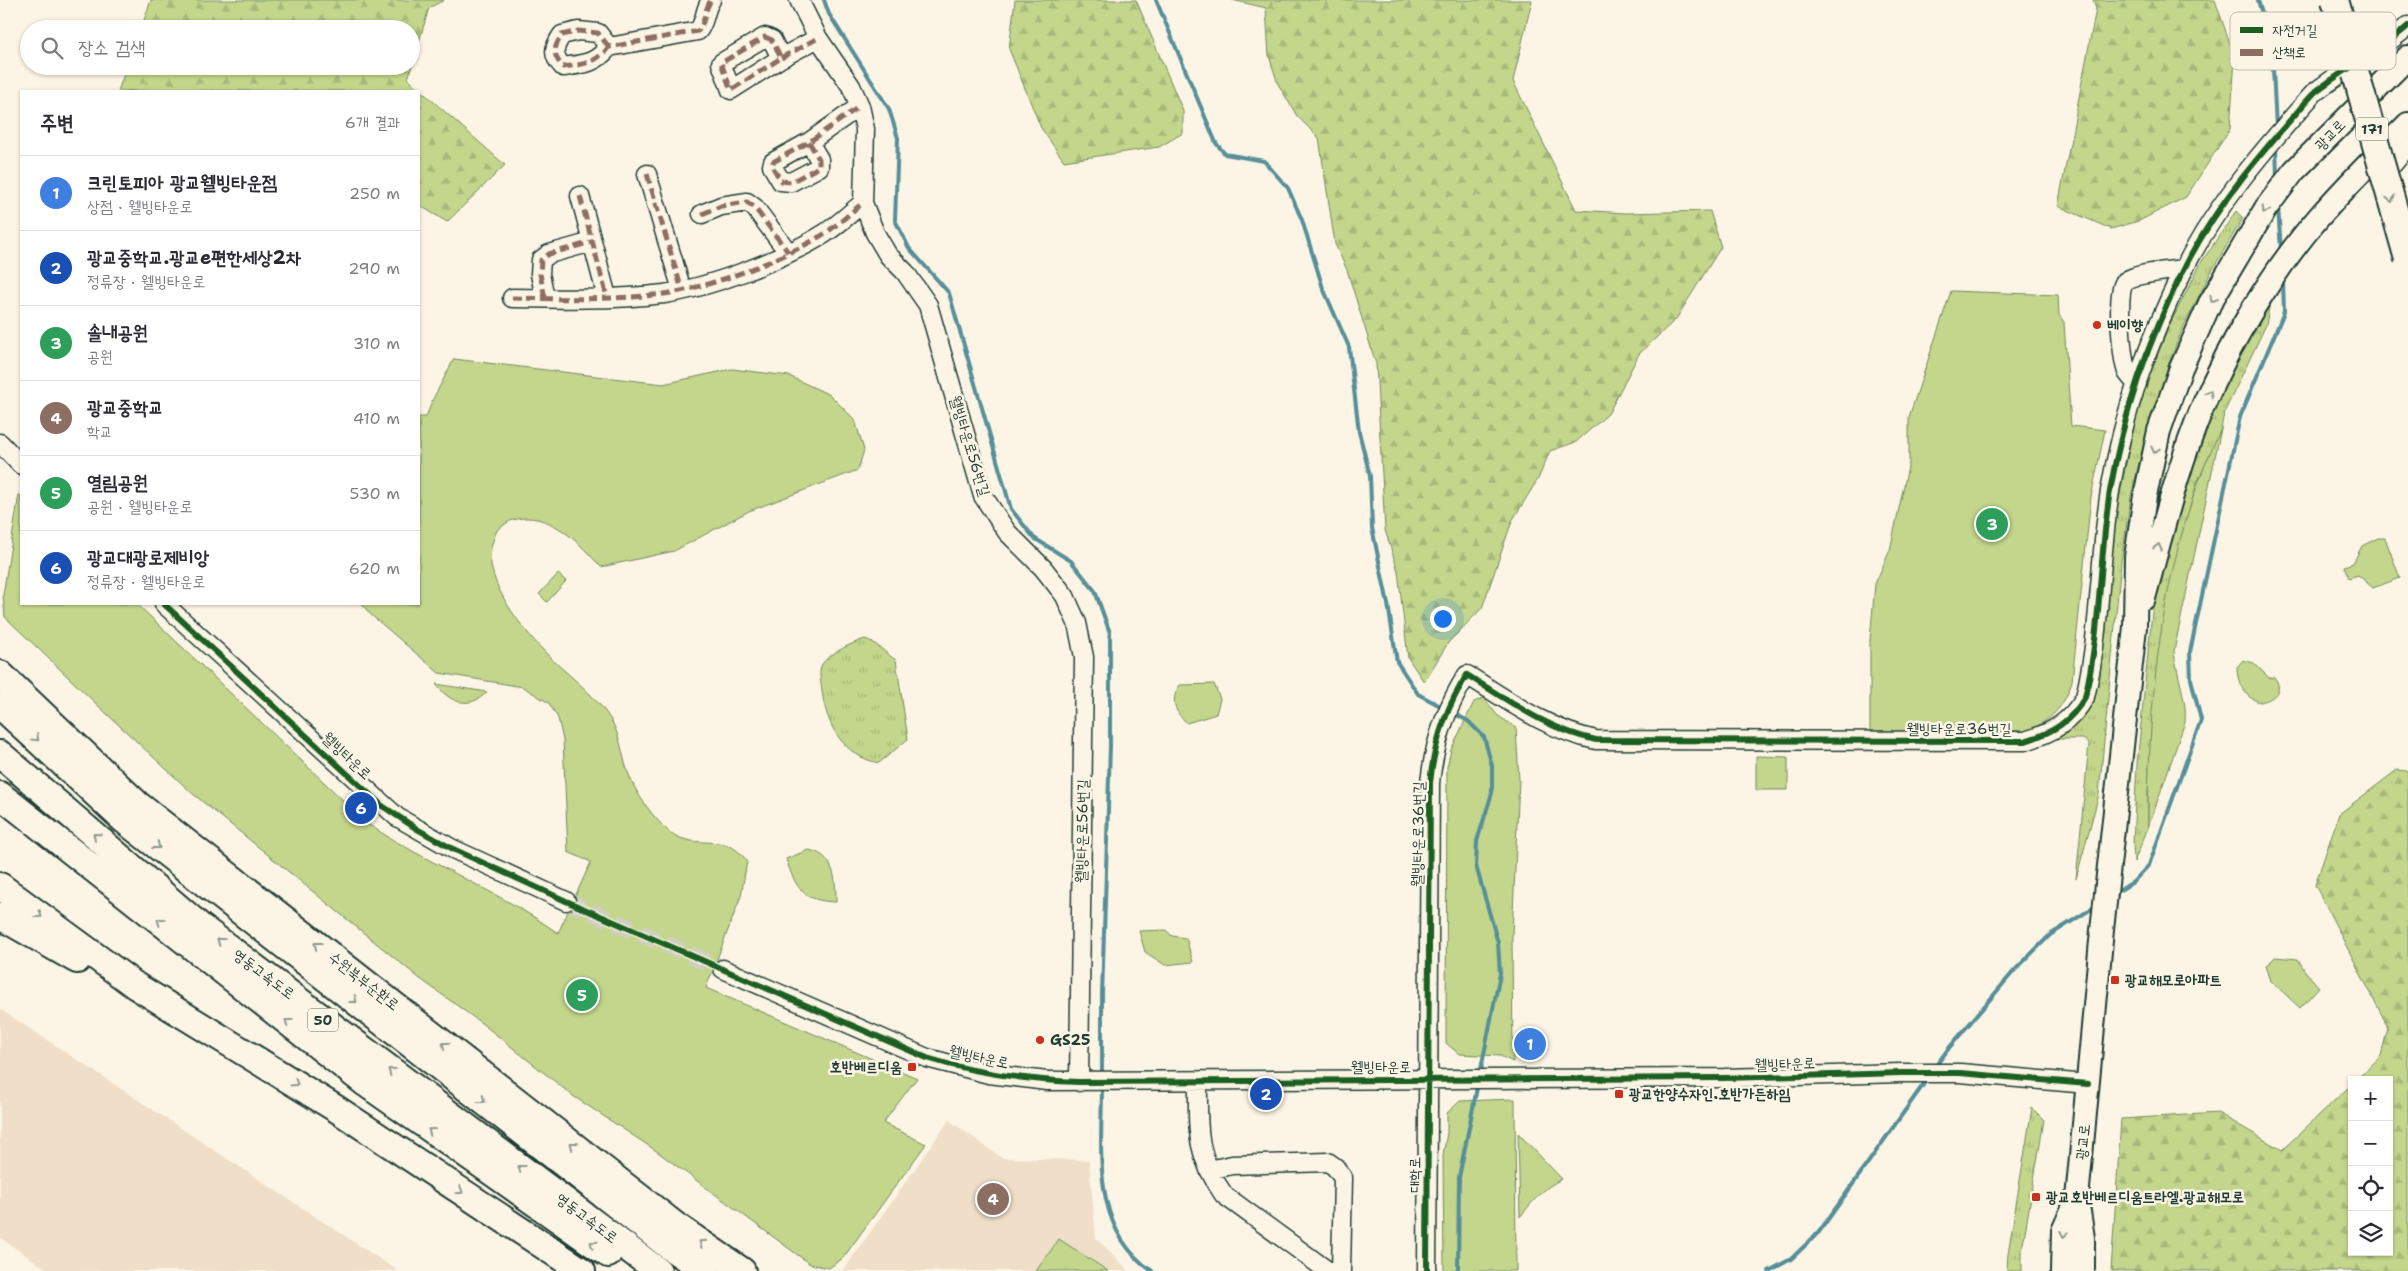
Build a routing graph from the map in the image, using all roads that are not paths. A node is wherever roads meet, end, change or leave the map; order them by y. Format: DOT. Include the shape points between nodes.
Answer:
graph roads {
  1 [pos="711,0"];
  2 [pos="799,0"];
  3 [pos="2408,26"];
  4 [pos="2396,37"];
  5 [pos="818,38"];
  6 [pos="609,47"];
  7 [pos="2408,57"];
  8 [pos="781,58"];
  9 [pos="2396,69"];
  10 [pos="2345,70"];
  11 [pos="2355,70"];
  12 [pos="2395,70"];
  13 [pos="860,106"];
  14 [pos="2408,124"];
  15 [pos="809,142"];
  16 [pos="2408,146"];
  17 [pos="2393,164"];
  18 [pos="647,174"];
  19 [pos="580,196"];
  20 [pos="863,203"];
  21 [pos="702,214"];
  22 [pos="592,242"];
  23 [pos="788,252"];
  24 [pos="2408,259"];
  25 [pos="2184,269"];
  26 [pos="682,290"];
  27 [pos="607,297"];
  28 [pos="512,298"];
  29 [pos="545,298"];
  30 [pos="2136,384"];
  31 [pos="0,443"];
  32 [pos="20,464"];
  33 [pos="165,605"];
  34 [pos="2135,627"];
  35 [pos="0,674"];
  36 [pos="0,705"];
  37 [pos="0,754"];
  38 [pos="0,795"];
  39 [pos="0,886"];
  40 [pos="566,901"];
  41 [pos="0,916"];
  42 [pos="724,970"];
  43 [pos="238,1048"];
  44 [pos="1428,1080"];
  45 [pos="1086,1081"];
  46 [pos="1198,1081"];
  47 [pos="2088,1084"];
  48 [pos="1209,1170"];
  49 [pos="2077,1199"];
  50 [pos="582,1271"];
  51 [pos="633,1271"];
  52 [pos="658,1271"];
  53 [pos="705,1271"];
  54 [pos="742,1271"];
  55 [pos="1328,1271"];
  56 [pos="1341,1271"];
  57 [pos="1426,1271"];
  58 [pos="2062,1271"];
  59 [pos="2083,1271"];
  1 -- 6 [label="street" via="698,31"];
  2 -- 5 [label="street, 웰빙타운로56번길"];
  3 -- 4 [label="street, 웰빙타운로36번길"];
  5 -- 8 [label="street"];
  5 -- 13 [label="street, 웰빙타운로56번길" via="851,86"];
  7 -- 9 [label="main road, 광교로, one-way"];
  10 -- 25 [label="street, 웰빙타운로36번길" via="2314,93 2294,114 2223,205"];
  11 -- 24 [label="highway, 171, one-way, bridge"];
  12 -- 34 [label="main road, 광교로, one-way" via="2274,196 2210,303 2181,368 2159,431 2144,496 2136,557"];
  13 -- 15 [label="street"];
  13 -- 20 [label="street, 웰빙타운로56번길" via="865,129"];
  34 -- 14 [label="main road, one-way" via="2164,518 2200,414 2229,353 2263,295 2318,218"];
  16 -- 17 [label="street"];
  18 -- 26 [label="street"];
  19 -- 22 [label="street"];
  20 -- 23 [label="street" via="825,234"];
  20 -- 45 [label="street, 웰빙타운로56번길" via="888,255 905,272 928,305 983,496 1007,532 1044,568 1065,596 1077,623 1084,657"];
  21 -- 23 [label="street" via="721,206 748,202"];
  22 -- 27 [label="street"];
  22 -- 29 [label="street" via="549,254 541,260"];
  23 -- 26 [label="street" via="763,265"];
  25 -- 30 [label="street, 웰빙타운로36번길"];
  25 -- 30 [label="street" via="2132,277 2124,283 2120,294 2124,354 2127,373"];
  26 -- 27 [label="street"];
  27 -- 29 [label="street"];
  28 -- 29 [label="street"];
  30 -- 44 [label="street, 웰빙타운로36번길" via="2110,491 2086,697 2060,728 2043,736 2025,741 1988,742 1596,740 1577,736 1534,717 1467,675 1441,726 1430,783"];
  31 -- 32 [label="street"];
  33 -- 40 [label="street, 웰빙타운로" via="397,817 453,849"];
  34 -- 47 [label="main road, 광교로"];
  54 -- 35 [label="highway, 수원북부순환로, one-way" via="676,1226 137,804"];
  36 -- 53 [label="highway, 수원북부순환로, one-way" via="124,820 670,1248"];
  52 -- 37 [label="highway, 영동고속도로 / 50, one-way" via="202,928"];
  51 -- 38 [label="highway, 영동고속도로 / 50, one-way" via="364,1082"];
  39 -- 43 [label="highway, one-way" via="136,986"];
  41 -- 43 [label="highway"];
  42 -- 45 [label="street, 웰빙타운로" via="927,1058 958,1068 1008,1076"];
  43 -- 50 [label="highway, one-way"];
  44 -- 46 [label="street, 웰빙타운로"];
  44 -- 47 [label="street, 웰빙타운로" via="1724,1078 1901,1072 1960,1073"];
  44 -- 57 [label="street, 대학로"];
  45 -- 46 [label="street, 웰빙타운로"];
  46 -- 48 [label="street" via="1198,1134"];
  47 -- 49 [label="main road, 광교로"];
  48 -- 55 [label="street" via="1224,1195"];
  48 -- 56 [label="street" via="1232,1165 1328,1162 1335,1167 1343,1178"];
  49 -- 58 [label="main road, 광교로, one-way" via="2064,1231"];
  49 -- 59 [label="main road, 광교로" via="2083,1238"];
}
